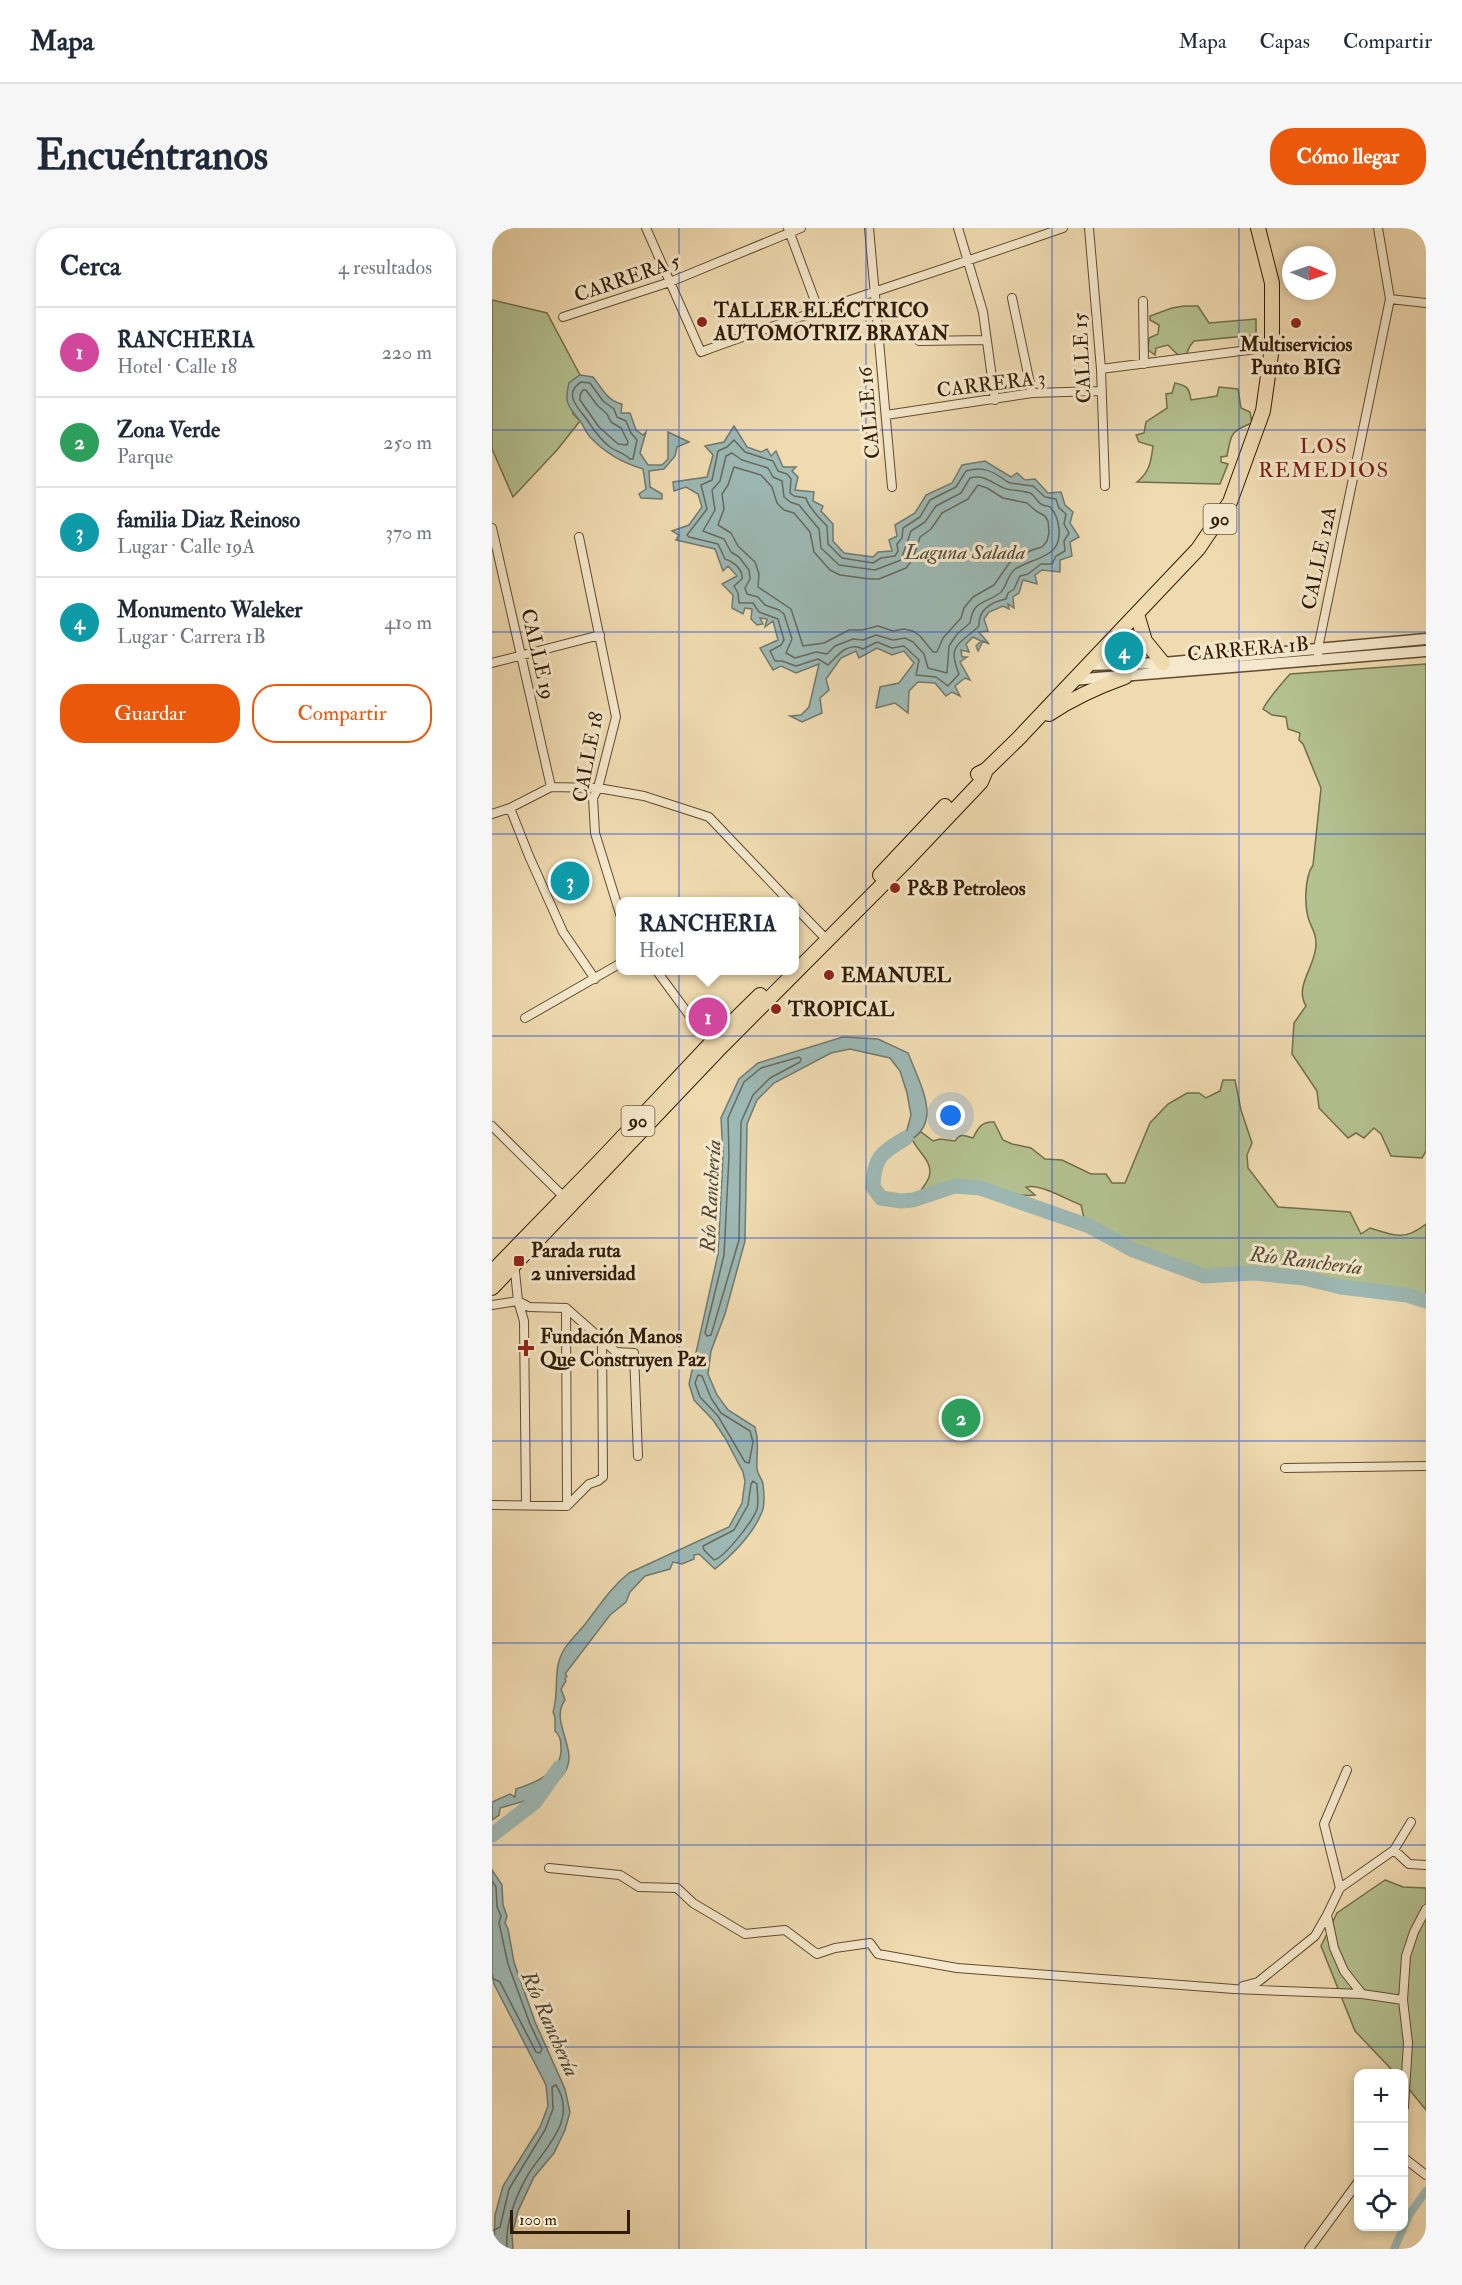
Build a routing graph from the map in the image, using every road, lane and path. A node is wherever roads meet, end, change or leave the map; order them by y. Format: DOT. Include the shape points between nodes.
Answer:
graph roads {
  1 [pos="646,228"];
  2 [pos="801,228"];
  3 [pos="869,228"];
  4 [pos="958,228"];
  5 [pos="1063,228"];
  6 [pos="1089,228"];
  7 [pos="1258,228"];
  8 [pos="1378,228"];
  9 [pos="789,230"];
  10 [pos="969,261"];
  11 [pos="670,282"];
  12 [pos="875,293"];
  13 [pos="1012,298"];
  14 [pos="1390,299"];
  15 [pos="1143,302"];
  16 [pos="1426,303"];
  17 [pos="818,309"];
  18 [pos="563,317"];
  19 [pos="986,340"];
  20 [pos="919,341"];
  21 [pos="1272,347"];
  22 [pos="1144,364"];
  23 [pos="1101,369"];
  24 [pos="1100,391"];
  25 [pos="1032,393"];
  26 [pos="995,400"];
  27 [pos="886,415"];
  28 [pos="1105,486"];
  29 [pos="892,487"];
  30 [pos="492,528"];
  31 [pos="579,537"];
  32 [pos="1137,615"];
  33 [pos="600,635"];
  34 [pos="1426,639"];
  35 [pos="1318,648"];
  36 [pos="1426,651"];
  37 [pos="521,657"];
  38 [pos="1318,661"];
  39 [pos="492,663"];
  40 [pos="1163,663"];
  41 [pos="1087,664"];
  42 [pos="1125,677"];
  43 [pos="1072,681"];
  44 [pos="1016,741"];
  45 [pos="550,787"];
  46 [pos="598,788"];
  47 [pos="510,808"];
  48 [pos="492,814"];
  49 [pos="785,897"];
  50 [pos="616,901"];
  51 [pos="799,911"];
  52 [pos="825,938"];
  53 [pos="799,958"];
  54 [pos="799,965"];
  55 [pos="616,966"];
  56 [pos="660,975"];
  57 [pos="781,975"];
  58 [pos="790,975"];
  59 [pos="595,979"];
  60 [pos="525,1018"];
  61 [pos="713,1041"];
  62 [pos="492,1126"];
  63 [pos="604,1165"];
  64 [pos="568,1201"];
  65 [pos="512,1260"];
  66 [pos="492,1272"];
  67 [pos="492,1288"];
  68 [pos="518,1301"];
  69 [pos="492,1305"];
  70 [pos="566,1308"];
  71 [pos="602,1339"];
  72 [pos="638,1456"];
  73 [pos="1426,1466"];
  74 [pos="1285,1468"];
  75 [pos="492,1505"];
  76 [pos="526,1505"];
  77 [pos="567,1506"];
  78 [pos="1347,1770"];
  79 [pos="1411,1822"];
  80 [pos="1394,1850"];
  81 [pos="1426,1865"];
  82 [pos="549,1868"];
  83 [pos="1340,1888"];
  84 [pos="1426,1909"];
  85 [pos="1327,1915"];
  86 [pos="1234,1989"];
  87 [pos="1362,1994"];
  88 [pos="1403,2000"];
  89 [pos="1406,2069"];
  90 [pos="1408,2161"];
  91 [pos="1426,2175"];
  92 [pos="1354,2189"];
  93 [pos="1309,2249"];
  1 -- 11 [label="street"];
  2 -- 9 [label="street, CARRERA 5"];
  3 -- 12 [label="street, CALLE 16"];
  4 -- 10 [label="street"];
  5 -- 10 [label="street"];
  6 -- 23 [label="street, CALLE 15"];
  7 -- 21 [label="highway, 90" via="1272,283"];
  8 -- 14 [label="street, CALLE 12A"];
  9 -- 11 [label="street, CARRERA 5"];
  9 -- 17 [label="street"];
  10 -- 12 [label="street"];
  10 -- 19 [label="street"];
  11 -- 17 [label="street" via="701,352"];
  11 -- 18 [label="street, CARRERA 5"];
  12 -- 17 [label="street"];
  12 -- 27 [label="street, CALLE 16"];
  13 -- 25 [label="street"];
  14 -- 16 [label="street"];
  14 -- 35 [label="street, CALLE 12A"];
  15 -- 22 [label="street"];
  19 -- 20 [label="street"];
  19 -- 26 [label="street"];
  21 -- 22 [label="street"];
  21 -- 32 [label="highway, 90" via="1263,411 1230,502 1198,549"];
  22 -- 23 [label="street"];
  23 -- 24 [label="street, CALLE 15"];
  24 -- 25 [label="street, CARRERA 3"];
  24 -- 28 [label="street, CALLE 15"];
  25 -- 26 [label="street, CARRERA 3"];
  26 -- 27 [label="street, CARRERA 3"];
  27 -- 29 [label="street, CALLE 16"];
  30 -- 37 [label="street, CALLE 19"];
  31 -- 33 [label="street, CALLE 18"];
  32 -- 40 [label="highway" via="1145,641"];
  32 -- 41 [label="highway, 90"];
  33 -- 37 [label="street"];
  33 -- 46 [label="street, CALLE 18" via="616,717"];
  34 -- 35 [label="street, CARRERA 1B"];
  35 -- 38 [label="street, CALLE 12A"];
  35 -- 40 [label="street, CARRERA 1B"];
  36 -- 38 [label="street, CARRERA 1B"];
  37 -- 39 [label="street"];
  37 -- 45 [label="street, CALLE 19"];
  38 -- 42 [label="street, CARRERA 1B"];
  40 -- 41 [label="street, CARRERA 1B"];
  41 -- 43 [label="highway, 90"];
  42 -- 43 [label="street, CARRERA 1B"];
  42 -- 44 [label="highway" via="1066,702"];
  43 -- 44 [label="highway, 90"];
  44 -- 52 [label="highway, 90" via="986,770 981,782"];
  45 -- 46 [label="street"];
  45 -- 47 [label="street"];
  46 -- 49 [label="street" via="644,796 709,817"];
  46 -- 50 [label="street, CALLE 18" via="593,798 595,833"];
  47 -- 48 [label="street"];
  47 -- 59 [label="street" via="563,932"];
  51 -- 52 [label="street"];
  52 -- 53 [label="highway, 90"];
  52 -- 54 [label="highway, 90"];
  55 -- 59 [label="street"];
  56 -- 61 [label="street"];
  57 -- 61 [label="highway, 90"];
  58 -- 63 [label="highway, 90"];
  59 -- 60 [label="street"];
  61 -- 63 [label="highway, 90"];
  62 -- 64 [label="street"];
  63 -- 64 [label="highway, 90"];
  64 -- 65 [label="highway, 90"];
  65 -- 66 [label="highway, 90"];
  65 -- 67 [label="highway, 90"];
  65 -- 68 [label="street"];
  68 -- 69 [label="street"];
  68 -- 70 [label="street" via="529,1307"];
  68 -- 76 [label="street" via="524,1321"];
  70 -- 71 [label="street"];
  70 -- 77 [label="street"];
  71 -- 72 [label="street" via="616,1352 634,1353"];
  71 -- 77 [label="street" via="603,1477 589,1484"];
  73 -- 74 [label="street"];
  75 -- 76 [label="street"];
  76 -- 77 [label="street"];
  78 -- 83 [label="street" via="1324,1824"];
  79 -- 80 [label="street"];
  80 -- 81 [label="street" via="1409,1864"];
  80 -- 83 [label="street"];
  82 -- 86 [label="street" via="620,1875 639,1887 677,1888 693,1903 745,1934 785,1930 817,1954 870,1943 878,1954 957,1968"];
  83 -- 85 [label="street"];
  84 -- 88 [label="street" via="1406,1956"];
  85 -- 86 [label="street" via="1315,1936 1258,1982"];
  85 -- 87 [label="street" via="1344,1971"];
  86 -- 87 [label="street"];
  87 -- 88 [label="street"];
  88 -- 89 [label="street"];
  90 -- 91 [label="street"];
  92 -- 93 [label="street"];
}
